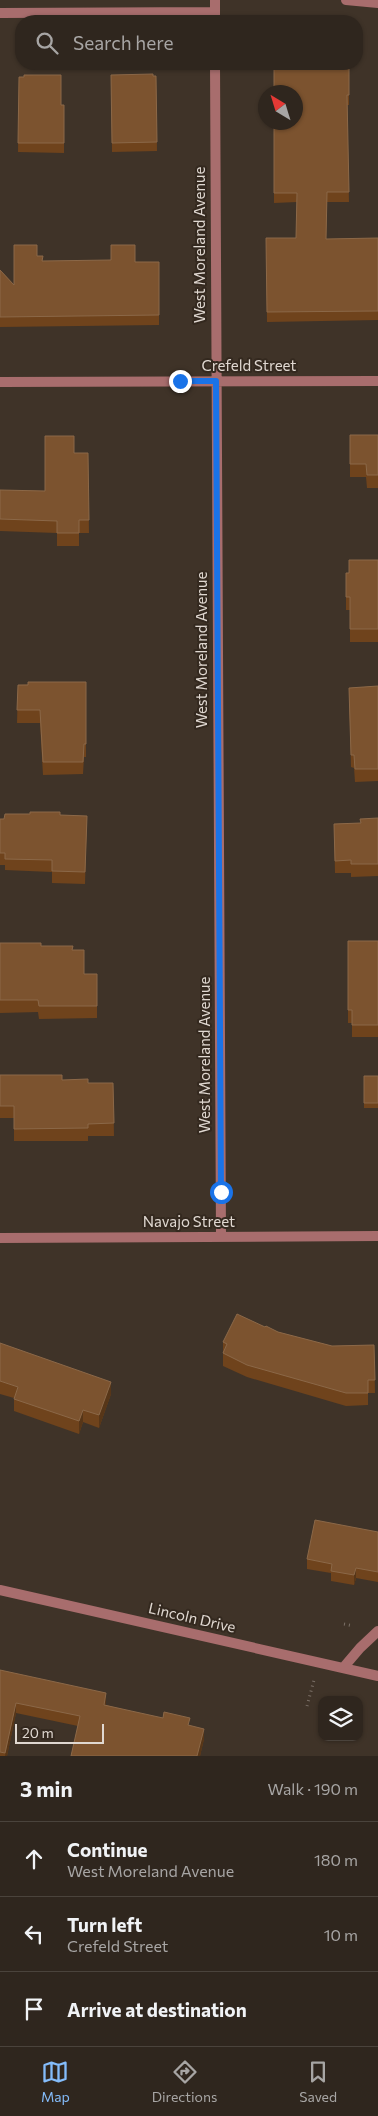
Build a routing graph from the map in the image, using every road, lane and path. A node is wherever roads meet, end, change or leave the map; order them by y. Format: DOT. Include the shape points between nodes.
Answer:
graph roads {
  1 [pos="215,0"];
  2 [pos="346,0"];
  3 [pos="378,3"];
  4 [pos="0,13"];
  5 [pos="108,15"];
  6 [pos="215,15"];
  7 [pos="215,70"];
  8 [pos="216,381"];
  9 [pos="378,381"];
  10 [pos="0,382"];
  11 [pos="378,1236"];
  12 [pos="221,1237"];
  13 [pos="0,1238"];
  14 [pos="0,1590"];
  15 [pos="378,1631"];
  16 [pos="343,1668"];
  17 [pos="378,1676"];
  1 -- 6 [label="street"];
  2 -- 3 [label="street"];
  4 -- 5 [label="street"];
  7 -- 8 [label="street, West Moreland Avenue"];
  8 -- 9 [label="street, Crefeld Street"];
  8 -- 10 [label="street, Crefeld Street"];
  8 -- 12 [label="street, West Moreland Avenue"];
  11 -- 12 [label="street, Navajo Street"];
  12 -- 13 [label="street, Navajo Street"];
  14 -- 16 [label="street, Lincoln Drive"];
  15 -- 16 [label="street"];
  16 -- 17 [label="street, Lincoln Drive"];
}
